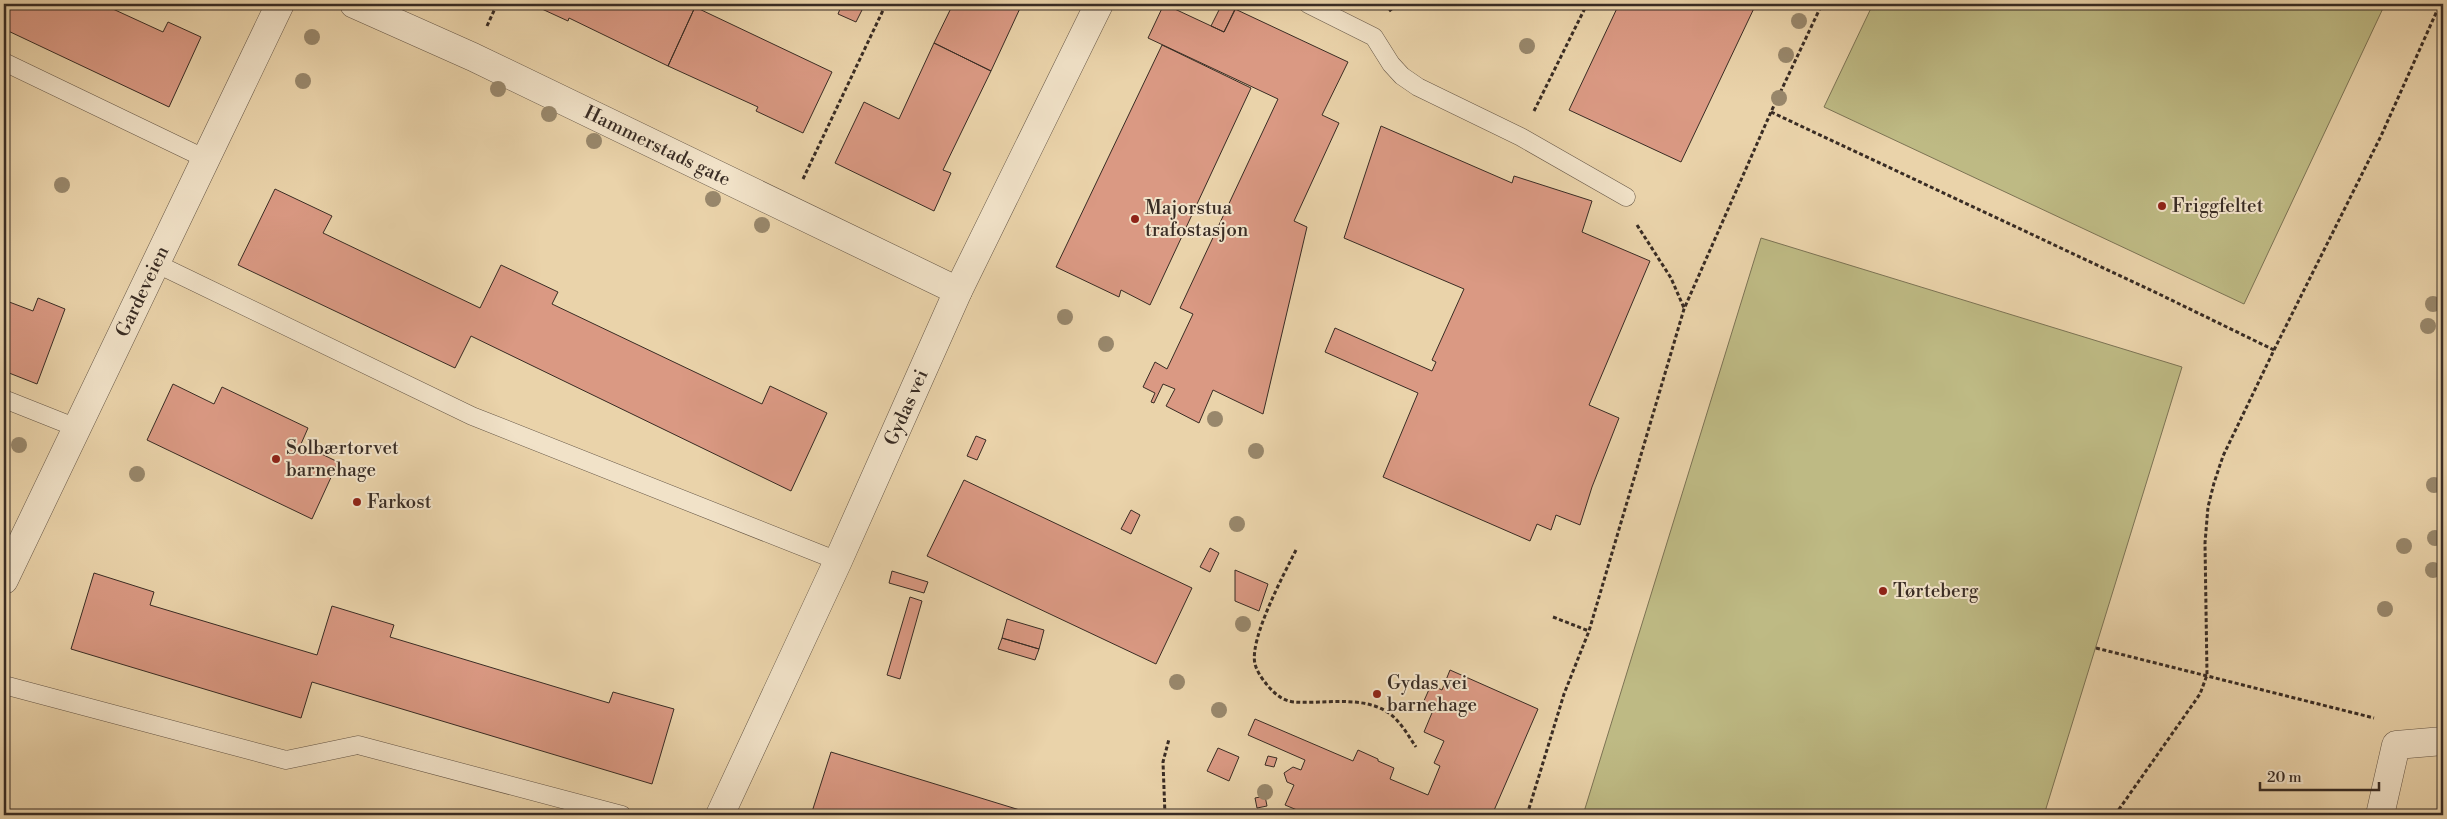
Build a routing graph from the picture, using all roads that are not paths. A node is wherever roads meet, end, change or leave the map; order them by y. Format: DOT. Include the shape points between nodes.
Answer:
graph roads {
  1 [pos="280,4"];
  2 [pos="354,4"];
  3 [pos="1100,4"];
  4 [pos="1308,4"];
  5 [pos="4,62"];
  6 [pos="206,159"];
  7 [pos="1626,197"];
  8 [pos="155,264"];
  9 [pos="958,291"];
  10 [pos="4,399"];
  11 [pos="77,428"];
  12 [pos="838,561"];
  13 [pos="4,580"];
  14 [pos="4,685"];
  15 [pos="2443,741"];
  16 [pos="622,815"];
  17 [pos="720,815"];
  18 [pos="2380,815"];
  1 -- 6 [label="street, Gardeveien"];
  2 -- 9 [label="street, Hammerstads gate" via="473,57"];
  3 -- 9 [label="street, Gydas vei"];
  4 -- 7 [label="lane" via="1374,37 1391,64 1418,87 1521,137"];
  5 -- 6 [label="lane"];
  6 -- 8 [label="street, Gardeveien"];
  8 -- 11 [label="street, Gardeveien"];
  8 -- 12 [label="lane" via="472,416"];
  9 -- 12 [label="street, Gydas vei"];
  10 -- 11 [label="lane"];
  11 -- 13 [label="street, Gardeveien"];
  12 -- 17 [label="street, Gydas vei"];
  14 -- 16 [label="lane" via="286,760 358,745"];
  15 -- 18 [label="street" via="2396,745"];
}
